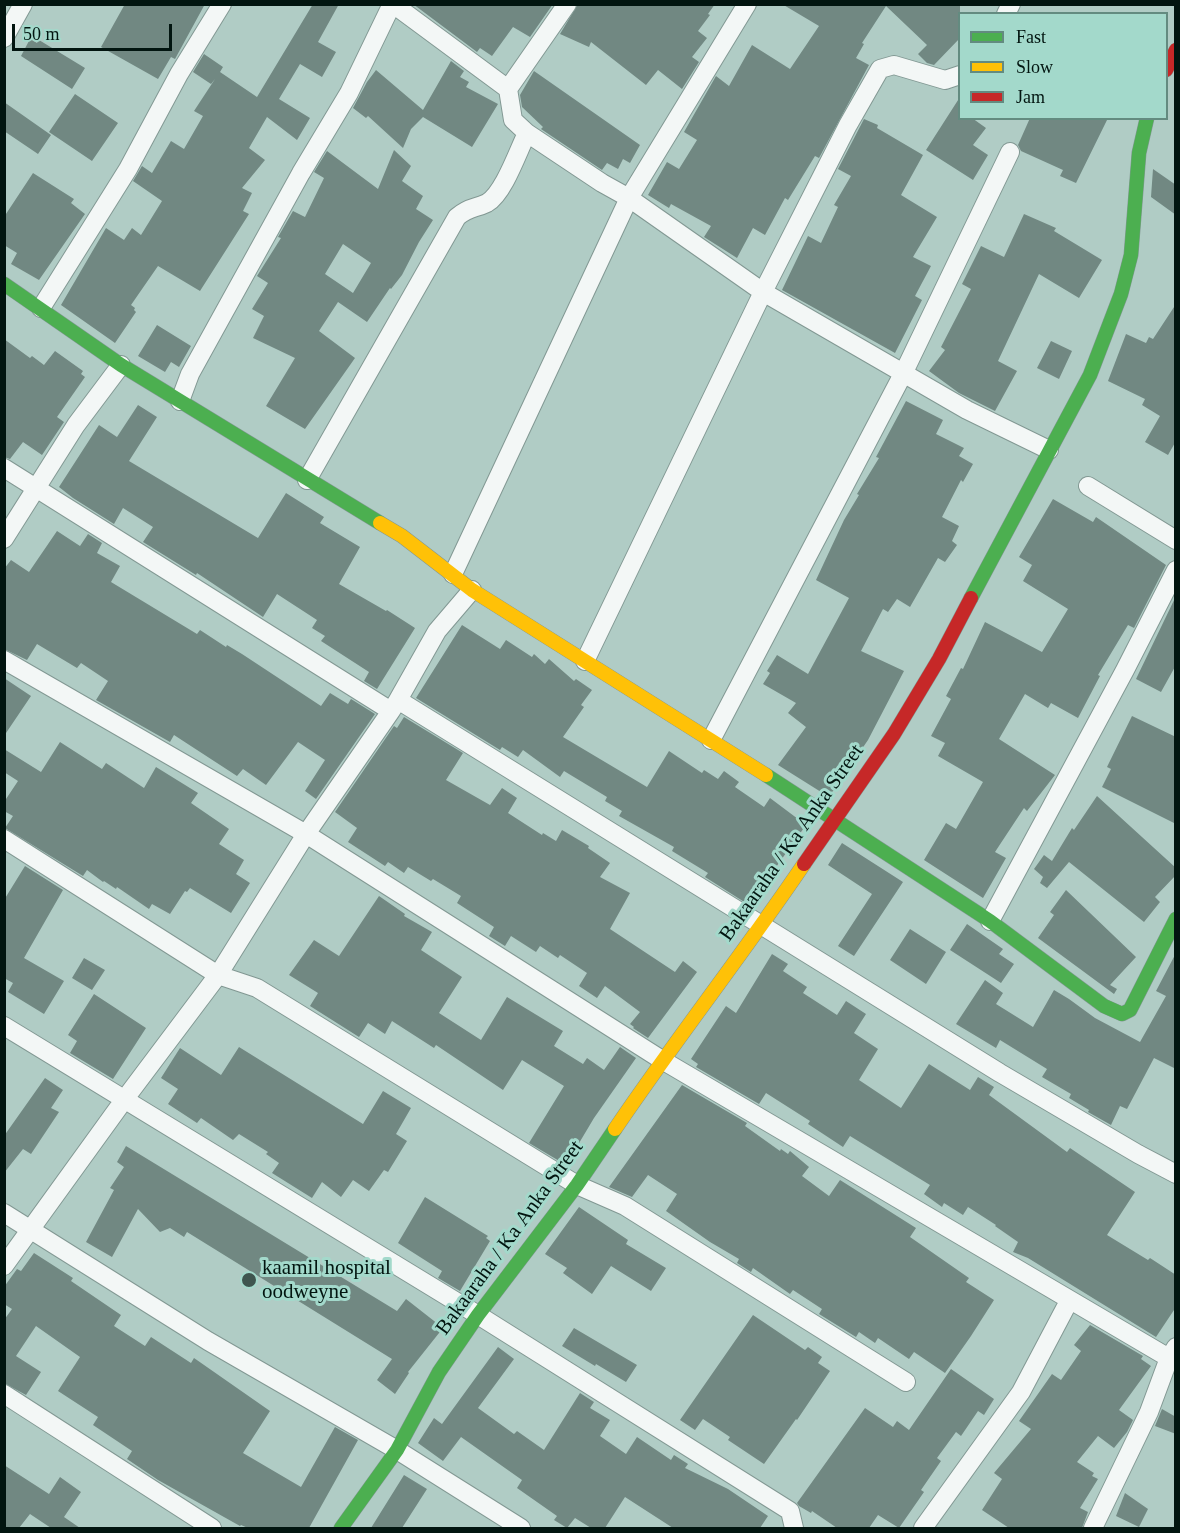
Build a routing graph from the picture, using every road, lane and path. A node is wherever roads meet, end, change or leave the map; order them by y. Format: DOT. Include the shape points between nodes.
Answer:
graph roads {
  1 [pos="23,4"];
  2 [pos="222,4"];
  3 [pos="393,4"];
  4 [pos="567,4"];
  5 [pos="747,4"];
  6 [pos="4,38"];
  7 [pos="1176,50"];
  8 [pos="1168,68"];
  9 [pos="958,76"];
  10 [pos="508,89"];
  11 [pos="1147,120"];
  12 [pos="527,133"];
  13 [pos="1010,152"];
  14 [pos="629,198"];
  15 [pos="4,284"];
  16 [pos="764,292"];
  17 [pos="41,308"];
  18 [pos="121,365"];
  19 [pos="904,372"];
  20 [pos="180,401"];
  21 [pos="1049,450"];
  22 [pos="4,468"];
  23 [pos="307,480"];
  24 [pos="1088,486"];
  25 [pos="37,488"];
  26 [pos="4,539"];
  27 [pos="1176,540"];
  28 [pos="1176,570"];
  29 [pos="453,574"];
  30 [pos="471,590"];
  31 [pos="4,660"];
  32 [pos="585,661"];
  33 [pos="395,705"];
  34 [pos="711,740"];
  35 [pos="834,818"];
  36 [pos="306,834"];
  37 [pos="4,839"];
  38 [pos="1176,919"];
  39 [pos="990,921"];
  40 [pos="762,926"];
  41 [pos="218,975"];
  42 [pos="4,1026"];
  43 [pos="662,1060"];
  44 [pos="124,1100"];
  45 [pos="1176,1174"];
  46 [pos="577,1185"];
  47 [pos="4,1213"];
  48 [pos="31,1230"];
  49 [pos="4,1266"];
  50 [pos="1069,1300"];
  51 [pos="478,1316"];
  52 [pos="1172,1353"];
  53 [pos="906,1383"];
  54 [pos="4,1394"];
  55 [pos="397,1450"];
  56 [pos="212,1528"];
  57 [pos="341,1528"];
  58 [pos="522,1528"];
  59 [pos="794,1528"];
  60 [pos="923,1528"];
  61 [pos="1093,1528"];
  1 -- 6 [label="street"];
  2 -- 17 [label="street" via="128,169"];
  3 -- 10 [label="street"];
  3 -- 20 [label="street" via="349,93 190,374"];
  4 -- 10 [label="street"];
  5 -- 14 [label="street"];
  7 -- 8 [label="street"];
  9 -- 16 [label="street" via="945,80 894,64 880,69"];
  10 -- 12 [label="street" via="513,120"];
  11 -- 21 [label="street, Bakaaraha / Ka Anka Street" via="1138,163 1131,255 1121,294 1090,375"];
  12 -- 14 [label="street"];
  12 -- 23 [label="street" via="498,194 457,217"];
  13 -- 19 [label="street"];
  14 -- 16 [label="street"];
  14 -- 29 [label="street"];
  15 -- 17 [label="street"];
  16 -- 19 [label="street"];
  16 -- 32 [label="street"];
  17 -- 18 [label="street"];
  18 -- 20 [label="street"];
  18 -- 25 [label="street"];
  19 -- 21 [label="street" via="967,410"];
  19 -- 34 [label="street"];
  20 -- 23 [label="street"];
  21 -- 35 [label="street, Bakaaraha / Ka Anka Street" via="939,659 894,734"];
  22 -- 25 [label="street"];
  23 -- 29 [label="street" via="402,536"];
  24 -- 27 [label="street"];
  25 -- 26 [label="street"];
  25 -- 33 [label="street"];
  28 -- 39 [label="street"];
  29 -- 30 [label="street"];
  30 -- 32 [label="street"];
  30 -- 33 [label="street" via="437,631"];
  31 -- 36 [label="street"];
  32 -- 34 [label="street"];
  33 -- 36 [label="street"];
  33 -- 40 [label="street"];
  34 -- 35 [label="street"];
  35 -- 39 [label="street"];
  35 -- 40 [label="street, Bakaaraha / Ka Anka Street"];
  36 -- 41 [label="street"];
  36 -- 43 [label="street"];
  37 -- 41 [label="street"];
  38 -- 39 [label="street" via="1130,1010 1122,1014 1104,1006"];
  40 -- 43 [label="street, Bakaaraha / Ka Anka Street"];
  40 -- 45 [label="street" via="1000,1073"];
  41 -- 44 [label="street"];
  41 -- 46 [label="street" via="257,988"];
  42 -- 44 [label="street"];
  43 -- 46 [label="street, Bakaaraha / Ka Anka Street"];
  43 -- 50 [label="street"];
  44 -- 48 [label="street"];
  44 -- 51 [label="street"];
  46 -- 51 [label="street, Bakaaraha / Ka Anka Street"];
  46 -- 53 [label="street" via="625,1206"];
  47 -- 48 [label="street"];
  48 -- 49 [label="street"];
  48 -- 55 [label="street" via="208,1341"];
  50 -- 52 [label="street"];
  50 -- 60 [label="street" via="1021,1392"];
  51 -- 55 [label="street, Bakaaraha / Ka Anka Street" via="439,1372"];
  51 -- 59 [label="street" via="790,1511"];
  52 -- 61 [label="street" via="1149,1412"];
  54 -- 56 [label="street"];
  55 -- 57 [label="street, Bakaaraha / Ka Anka Street"];
  55 -- 58 [label="street"];
}
